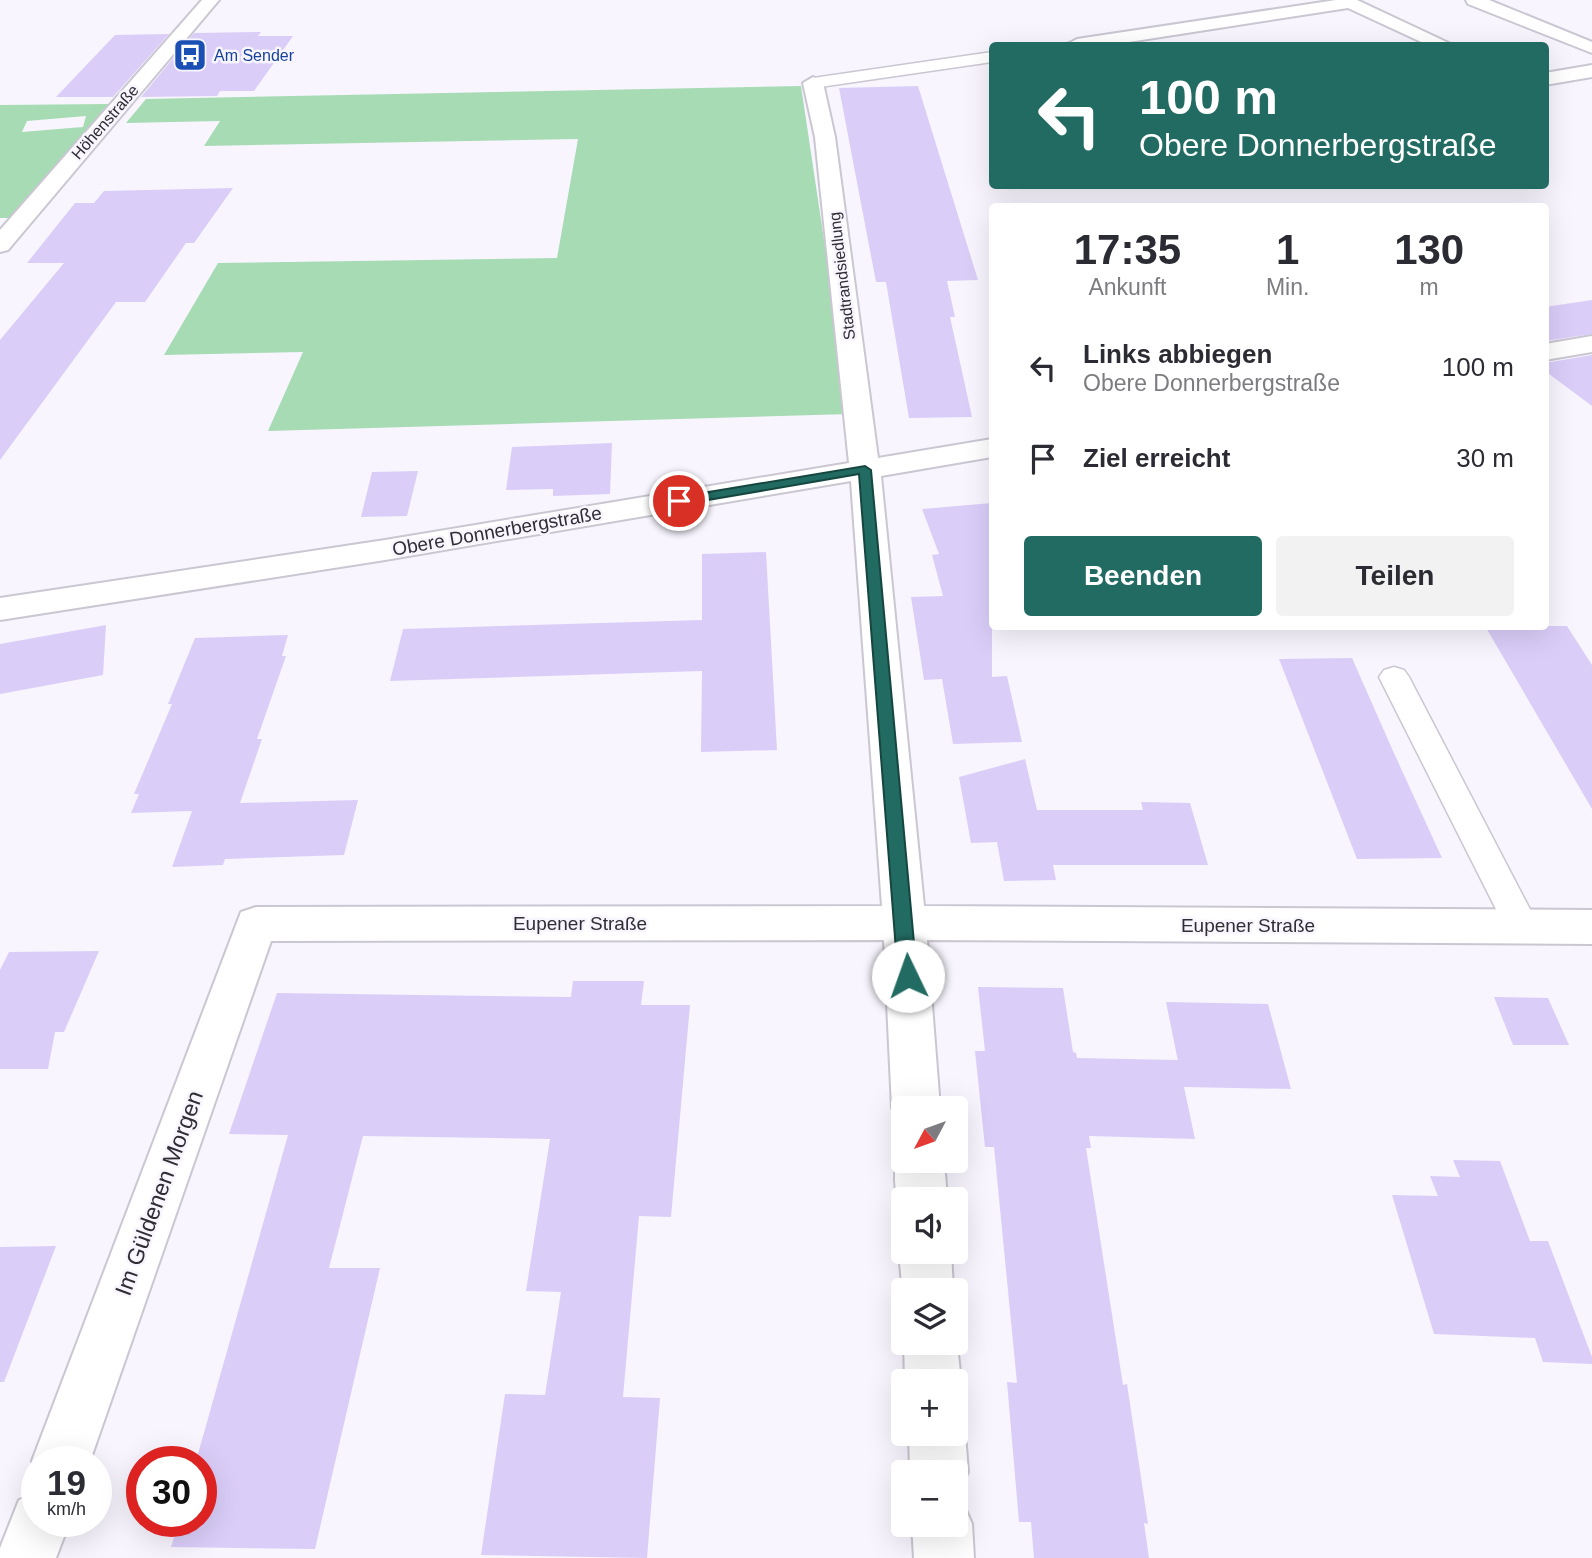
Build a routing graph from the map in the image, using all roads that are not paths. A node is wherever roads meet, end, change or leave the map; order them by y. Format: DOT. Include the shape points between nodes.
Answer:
graph roads {
  1 [pos="211,0"];
  2 [pos="1474,0"];
  3 [pos="1091,42"];
  4 [pos="1437,42"];
  5 [pos="1592,48"];
  6 [pos="989,57"];
  7 [pos="1592,71"];
  8 [pos="1549,78"];
  9 [pos="813,83"];
  10 [pos="0,244"];
  11 [pos="1592,344"];
  12 [pos="1549,351"];
  13 [pos="989,449"];
  14 [pos="865,470"];
  15 [pos="0,609"];
  16 [pos="1394,677"];
  17 [pos="904,923"];
  18 [pos="256,924"];
  19 [pos="1522,927"];
  20 [pos="1592,927"];
  21 [pos="915,1096"];
  22 [pos="66,1446"];
  23 [pos="34,1537"];
  24 [pos="943,1537"];
  25 [pos="26,1558"];
  26 [pos="944,1558"];
  1 -- 10 [label="street, Höhenstraße"];
  2 -- 5 [label="street"];
  3 -- 4 [label="street" via="1350,2"];
  6 -- 9 [label="lane"];
  7 -- 8 [label="street"];
  9 -- 14 [label="street, Stadtrandsiedlung" via="825,137"];
  11 -- 12 [label="street"];
  13 -- 14 [label="street, Obere Donnerbergstraße"];
  14 -- 15 [label="street, Obere Donnerbergstraße"];
  14 -- 17 [label="street"];
  16 -- 19 [label="lane"];
  17 -- 18 [label="street, Eupener Straße"];
  17 -- 19 [label="street, Eupener Straße"];
  17 -- 21 [label="street"];
  18 -- 22 [label="street, Im Güldenen Morgen"];
  19 -- 20 [label="street, Eupener Straße"];
  23 -- 25 [label="street"];
  24 -- 26 [label="street"];
}
